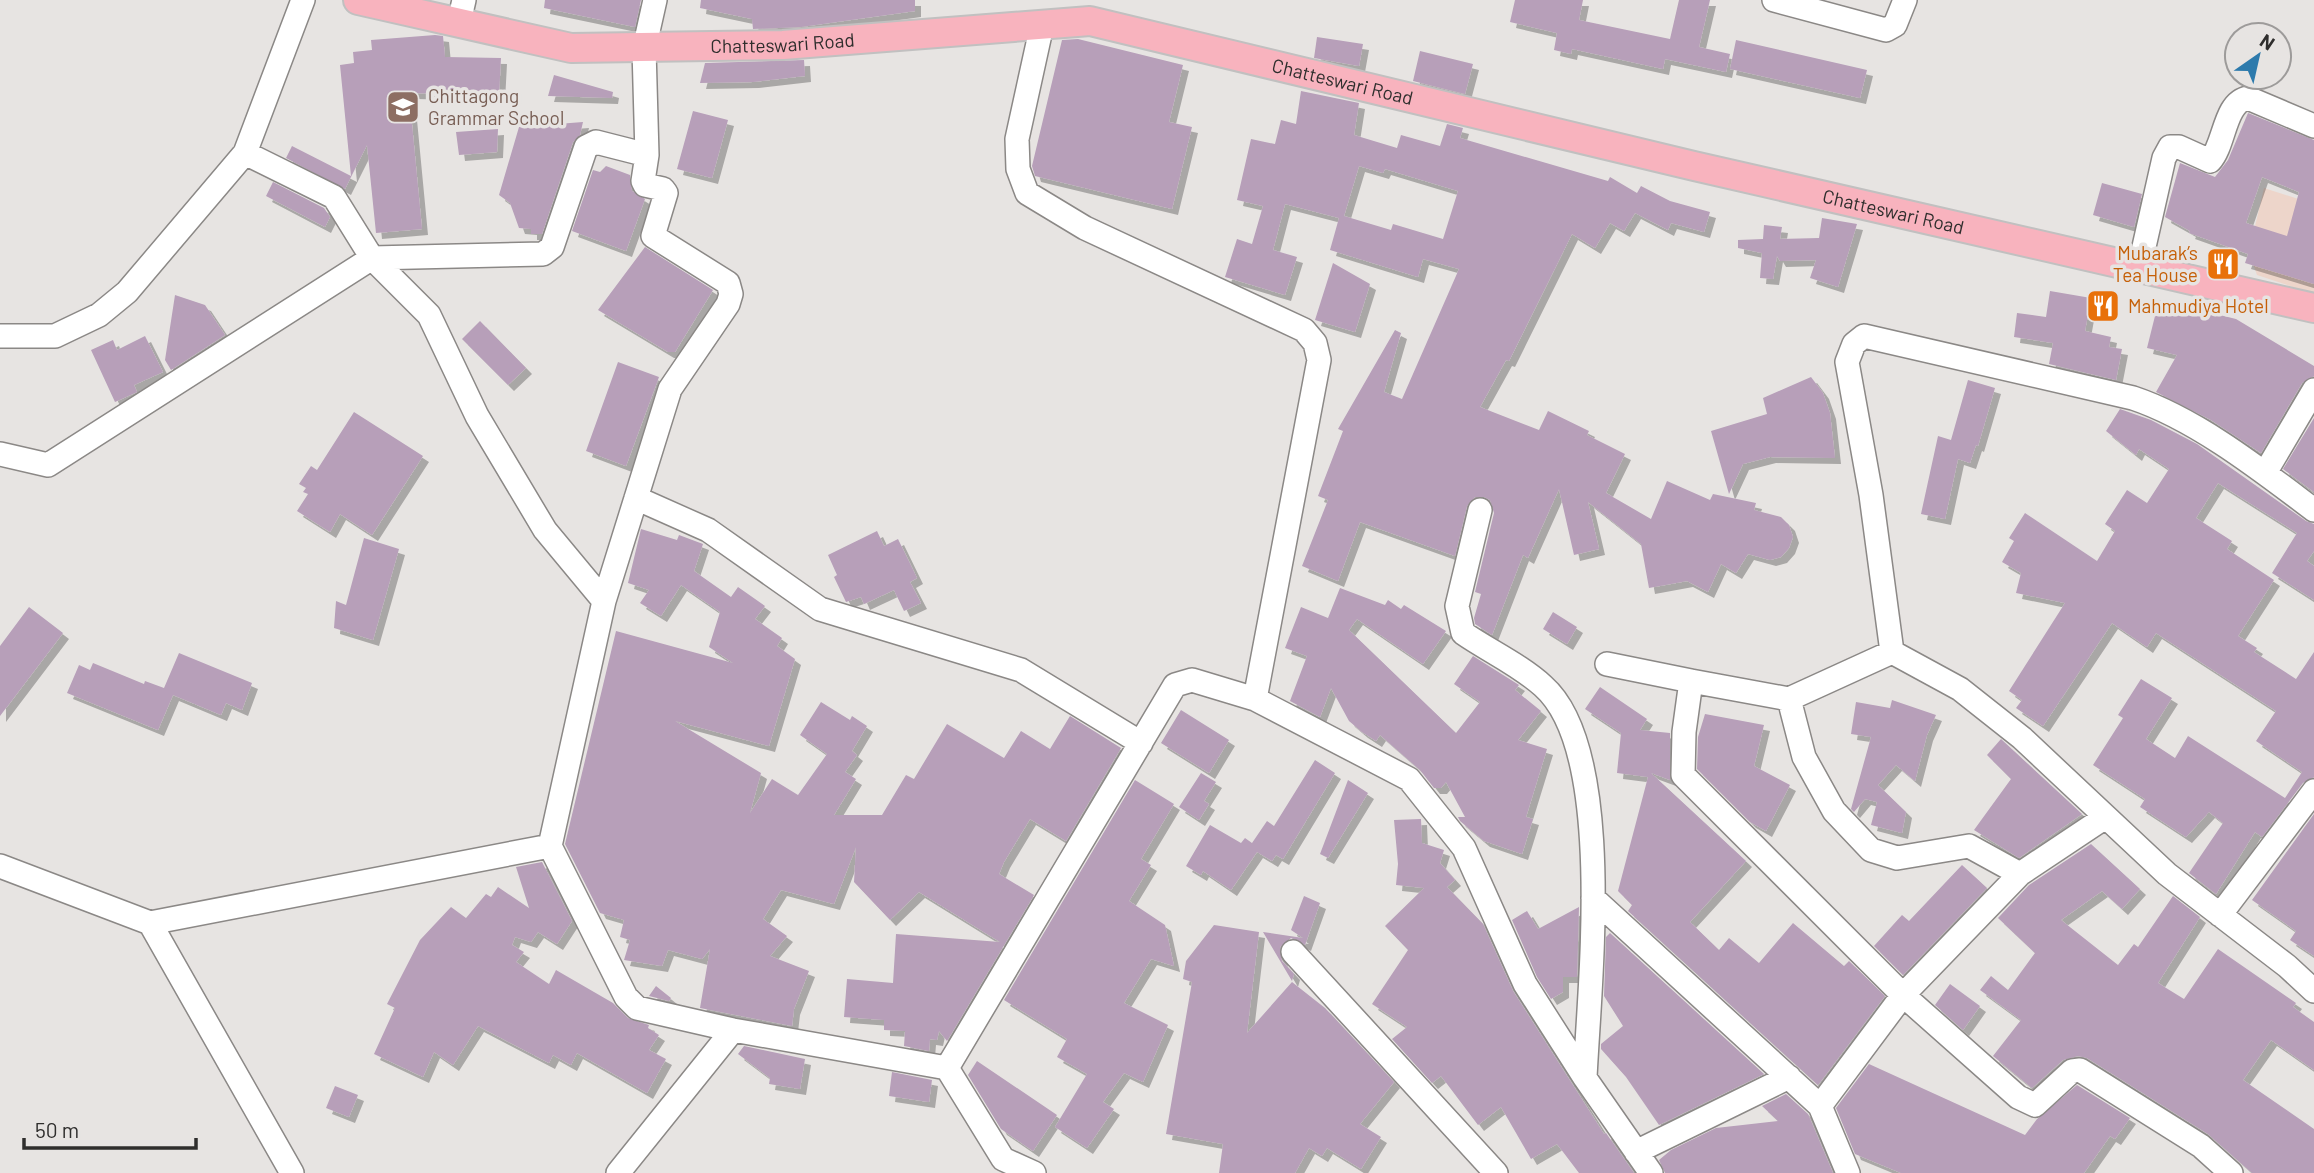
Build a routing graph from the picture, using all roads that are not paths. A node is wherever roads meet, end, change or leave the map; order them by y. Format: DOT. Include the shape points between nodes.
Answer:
graph roads {
  1 [pos="303,0"];
  2 [pos="358,0"];
  3 [pos="655,0"];
  4 [pos="1774,0"];
  5 [pos="1905,0"];
  6 [pos="462,11"];
  7 [pos="1042,24"];
  8 [pos="643,49"];
  9 [pos="2314,126"];
  10 [pos="245,153"];
  11 [pos="648,155"];
  12 [pos="372,258"];
  13 [pos="2139,269"];
  14 [pos="2314,308"];
  15 [pos="0,336"];
  16 [pos="2314,390"];
  17 [pos="0,454"];
  18 [pos="2265,473"];
  19 [pos="636,498"];
  20 [pos="1480,510"];
  21 [pos="2314,510"];
  22 [pos="604,601"];
  23 [pos="1892,653"];
  24 [pos="1607,664"];
  25 [pos="1691,681"];
  26 [pos="1255,699"];
  27 [pos="1789,699"];
  28 [pos="1140,743"];
  29 [pos="2314,791"];
  30 [pos="2104,818"];
  31 [pos="550,846"];
  32 [pos="0,866"];
  33 [pos="2021,874"];
  34 [pos="1593,898"];
  35 [pos="2220,915"];
  36 [pos="150,922"];
  37 [pos="1293,952"];
  38 [pos="2314,990"];
  39 [pos="1903,995"];
  40 [pos="733,1030"];
  41 [pos="947,1068"];
  42 [pos="1788,1077"];
  43 [pos="1584,1078"];
  44 [pos="1820,1106"];
  45 [pos="1636,1152"];
  46 [pos="1004,1166"];
  47 [pos="292,1173"];
  48 [pos="618,1173"];
  49 [pos="1034,1173"];
  50 [pos="1496,1173"];
  51 [pos="1651,1173"];
  52 [pos="1848,1173"];
  53 [pos="2231,1173"];
  1 -- 10 [label="street"];
  2 -- 6 [label="main road, Chatteswari Road"];
  3 -- 8 [label="street"];
  4 -- 5 [label="street" via="1886,30 1895,25"];
  6 -- 8 [label="main road, Chatteswari Road" via="571,48"];
  7 -- 8 [label="main road, Chatteswari Road" via="783,45"];
  7 -- 13 [label="main road, Chatteswari Road" via="1090,21"];
  7 -- 26 [label="street" via="1017,139 1018,169 1027,193 1085,228 1304,330 1315,343 1319,360"];
  8 -- 11 [label="street"];
  9 -- 13 [label="street" via="2248,98 2233,108 2210,162 2170,147"];
  10 -- 12 [label="street" via="334,197"];
  10 -- 15 [label="street" via="127,292 99,315 55,336"];
  11 -- 12 [label="street" via="596,142 586,147 552,247 543,254"];
  11 -- 19 [label="street" via="643,183 666,193 653,236 727,283 731,294 670,389"];
  12 -- 17 [label="street" via="48,465"];
  12 -- 22 [label="street" via="429,315 477,416 545,530"];
  13 -- 14 [label="main road, Chatteswari Road"];
  16 -- 18 [label="street"];
  18 -- 21 [label="street"];
  18 -- 23 [label="street" via="2160,407 1864,336 1854,344 1847,362"];
  19 -- 22 [label="street"];
  19 -- 28 [label="street" via="708,530 820,609 1021,670"];
  20 -- 34 [label="street" via="1457,606 1464,633 1544,686 1570,724 1585,773"];
  22 -- 31 [label="street"];
  23 -- 27 [label="street"];
  23 -- 30 [label="street" via="1959,689 2022,738"];
  24 -- 25 [label="street"];
  25 -- 27 [label="street"];
  25 -- 39 [label="street" via="1684,775"];
  26 -- 28 [label="street" via="1183,681 1175,685"];
  26 -- 43 [label="street" via="1409,779 1464,848 1525,984"];
  27 -- 33 [label="street" via="1804,757 1833,811 1871,850 1896,858 1969,846"];
  28 -- 41 [label="street"];
  29 -- 35 [label="street"];
  30 -- 33 [label="street"];
  30 -- 35 [label="street"];
  31 -- 36 [label="street"];
  31 -- 40 [label="street" via="626,997 638,1008"];
  32 -- 36 [label="street"];
  33 -- 39 [label="street"];
  34 -- 42 [label="street"];
  34 -- 43 [label="street"];
  35 -- 38 [label="street"];
  36 -- 47 [label="street"];
  37 -- 50 [label="street"];
  39 -- 44 [label="street"];
  39 -- 53 [label="street" via="2018,1097 2035,1105 2072,1071 2080,1070 2201,1146"];
  40 -- 41 [label="street"];
  40 -- 48 [label="street"];
  41 -- 46 [label="street"];
  42 -- 44 [label="street"];
  42 -- 45 [label="street"];
  43 -- 45 [label="street"];
  44 -- 52 [label="street"];
  45 -- 51 [label="street"];
  46 -- 49 [label="street"];
}
